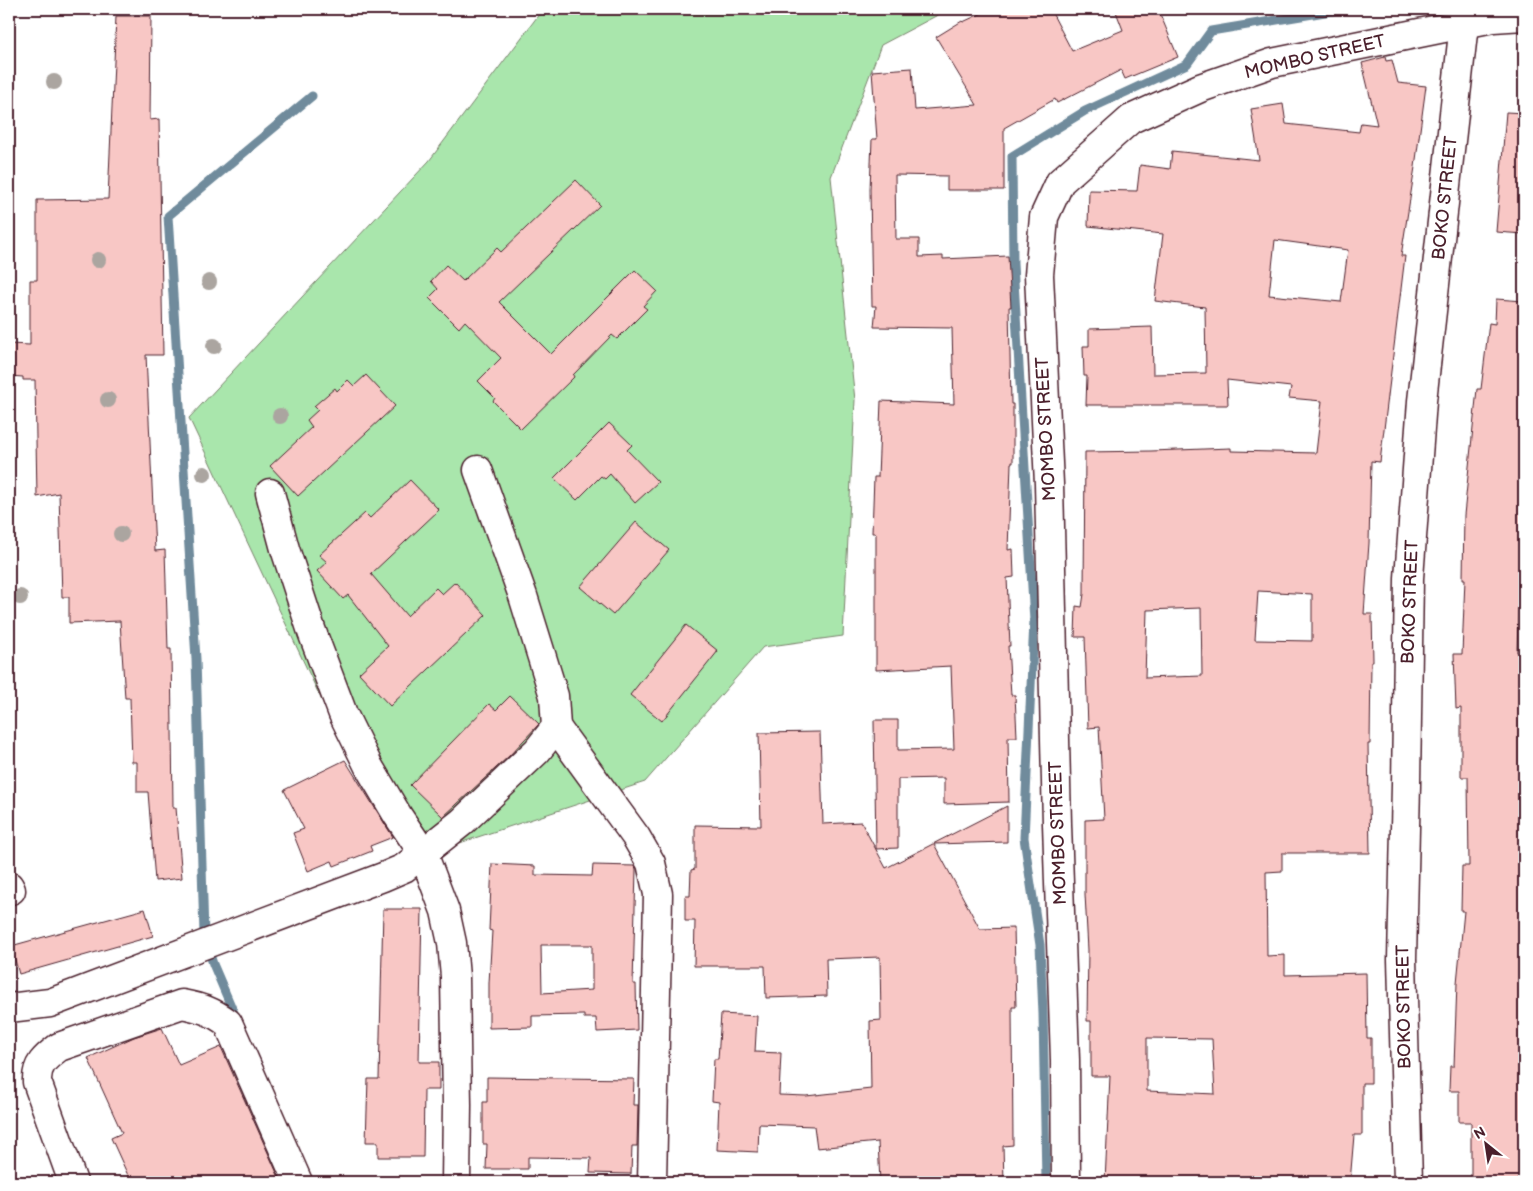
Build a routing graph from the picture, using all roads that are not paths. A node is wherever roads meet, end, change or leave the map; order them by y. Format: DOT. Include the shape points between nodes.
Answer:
graph roads {
  1 [pos="1524,16"];
  2 [pos="1464,24"];
  3 [pos="478,470"];
  4 [pos="270,493"];
  5 [pos="556,727"];
  6 [pos="423,854"];
  7 [pos="9,1008"];
  8 [pos="73,1182"];
  9 [pos="298,1182"];
  10 [pos="456,1182"];
  11 [pos="652,1182"];
  12 [pos="1066,1182"];
  13 [pos="1408,1182"];
  1 -- 2 [label="street, MOMBO STREET"];
  2 -- 12 [label="street, MOMBO STREET" via="1272,63 1200,88 1132,119 1060,182 1044,217 1039,275 1050,484"];
  2 -- 13 [label="street, BOKO STREET" via="1422,401 1409,578 1402,959"];
  3 -- 5 [label="street" via="554,696"];
  4 -- 6 [label="street" via="312,632 343,714 369,767"];
  5 -- 6 [label="street" via="537,751"];
  5 -- 11 [label="street" via="636,837 653,870 658,894"];
  6 -- 7 [label="street" via="404,868 383,877 50,1003"];
  6 -- 10 [label="street" via="445,911 452,943"];
  8 -- 9 [label="street" via="37,1082 38,1067 59,1047 182,1004 215,1013 228,1024"];
}
